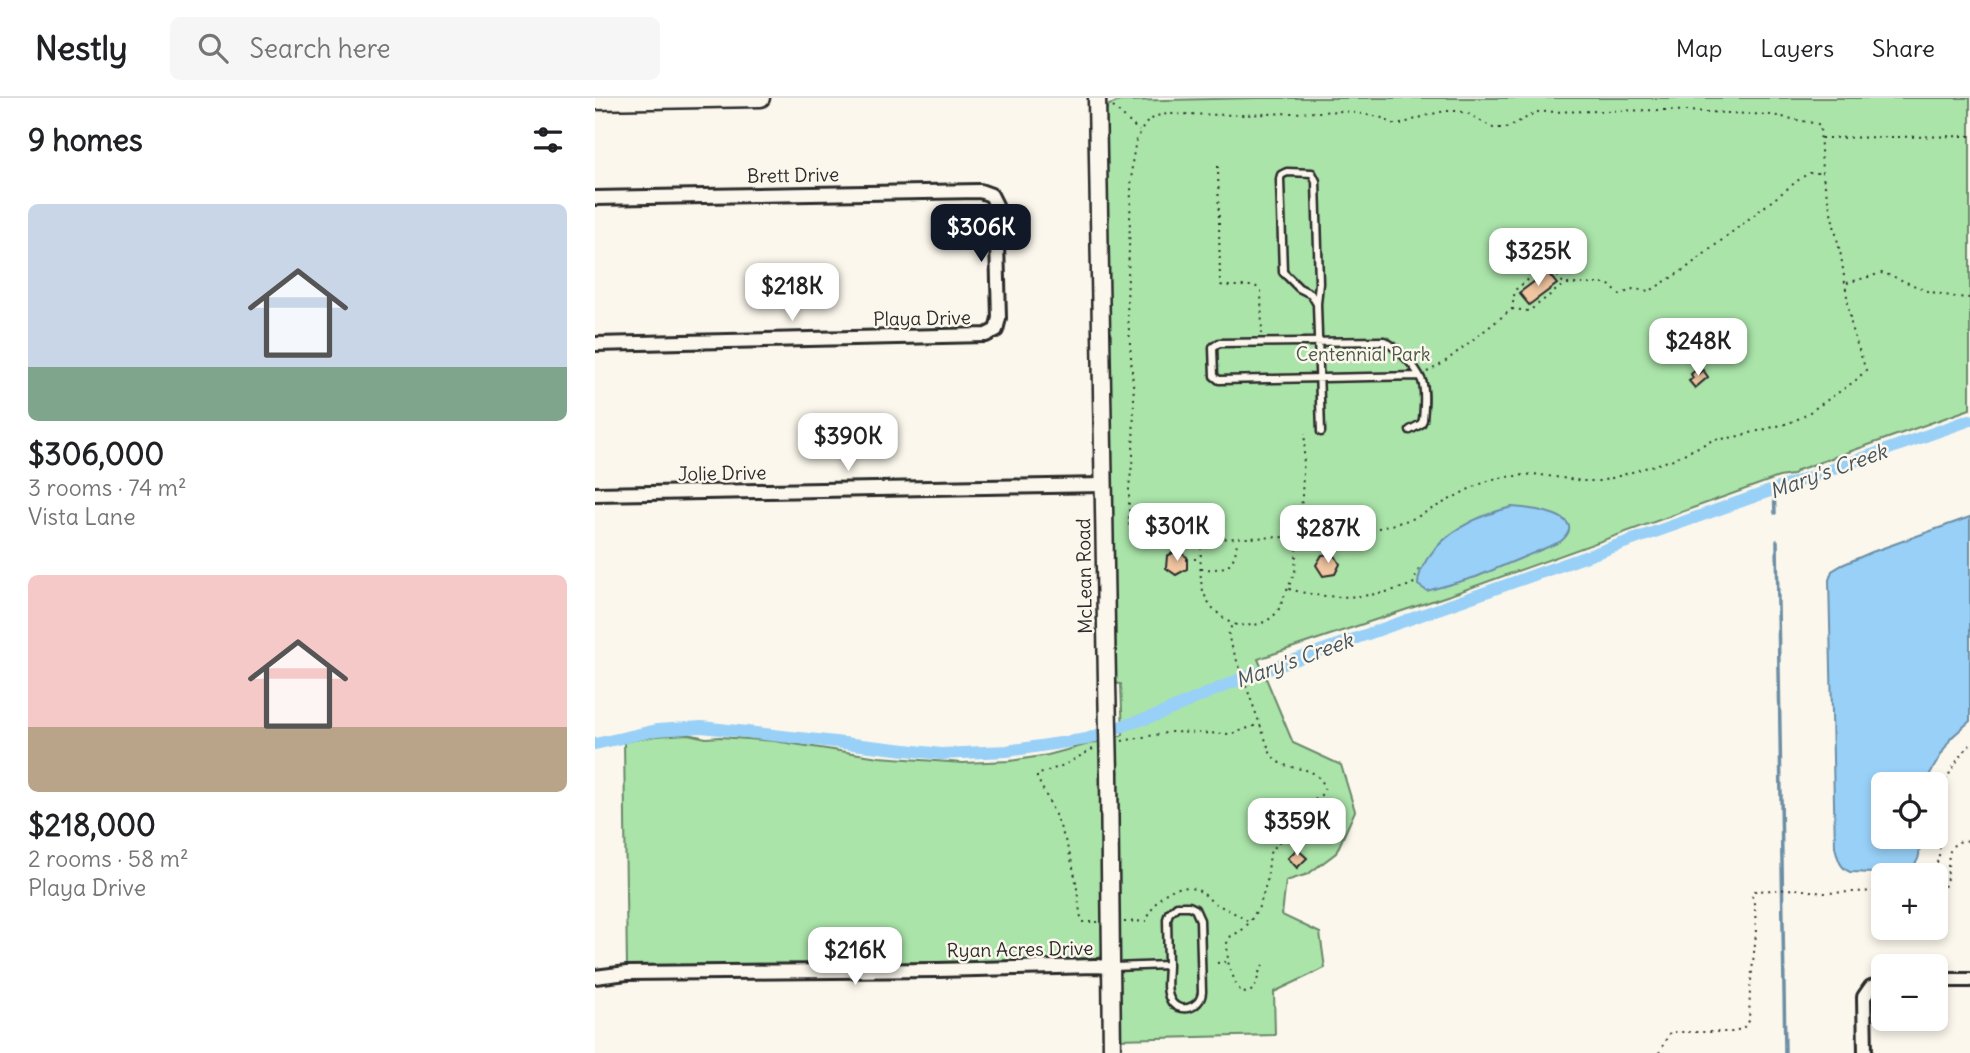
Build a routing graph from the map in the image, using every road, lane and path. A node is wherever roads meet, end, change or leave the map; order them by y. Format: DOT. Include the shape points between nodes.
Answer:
graph roads {
  1 [pos="761,98"];
  2 [pos="1097,98"];
  3 [pos="595,101"];
  4 [pos="1113,107"];
  5 [pos="1140,132"];
  6 [pos="1970,136"];
  7 [pos="1821,138"];
  8 [pos="1218,166"];
  9 [pos="1822,173"];
  10 [pos="595,198"];
  11 [pos="1846,283"];
  12 [pos="1564,284"];
  13 [pos="1970,298"];
  14 [pos="1317,304"];
  15 [pos="1512,309"];
  16 [pos="996,330"];
  17 [pos="1319,341"];
  18 [pos="1262,342"];
  19 [pos="595,344"];
  20 [pos="1419,376"];
  21 [pos="1320,379"];
  22 [pos="1410,429"];
  23 [pos="1321,432"];
  24 [pos="1305,433"];
  25 [pos="1103,485"];
  26 [pos="595,494"];
  27 [pos="1300,537"];
  28 [pos="1238,538"];
  29 [pos="1201,539"];
  30 [pos="1187,559"];
  31 [pos="1201,559"];
  32 [pos="1201,569"];
  33 [pos="1419,569"];
  34 [pos="1288,589"];
  35 [pos="1232,624"];
  36 [pos="1970,745"];
  37 [pos="1970,840"];
  38 [pos="1936,863"];
  39 [pos="1948,873"];
  40 [pos="1871,891"];
  41 [pos="1228,962"];
  42 [pos="1217,963"];
  43 [pos="1167,965"];
  44 [pos="1263,965"];
  45 [pos="1111,967"];
  46 [pos="595,977"];
  47 [pos="1948,980"];
  48 [pos="1970,980"];
  49 [pos="1871,991"];
  50 [pos="1112,1053"];
  51 [pos="1659,1053"];
  52 [pos="1865,1053"];
  1 -- 3 [label="street"];
  2 -- 25 [label="street, McLean Road"];
  4 -- 5 [label="path"];
  5 -- 7 [label="path" via="1156,116 1167,114 1342,111 1401,124 1457,111 1498,129 1538,112 1664,110 1772,115 1814,122"];
  5 -- 29 [label="path" via="1132,163 1127,290 1134,397 1129,529 1136,538 1148,540"];
  6 -- 7 [label="path"];
  7 -- 9 [label="path"];
  8 -- 18 [label="path" via="1220,281 1224,286 1261,290"];
  9 -- 11 [label="path"];
  9 -- 12 [label="path" via="1801,178 1650,291 1633,289 1620,295 1608,284"];
  10 -- 16 [label="street, Brett Drive" via="980,191 991,195 996,205"];
  11 -- 13 [label="path" via="1882,274 1927,291"];
  11 -- 27 [label="path" via="1852,330 1865,370 1789,423 1713,440 1671,460 1609,479 1583,481 1534,474 1506,477 1482,483 1405,521 1354,533"];
  12 -- 15 [label="path" via="1529,311"];
  12 -- 15 [label="path" via="1548,264 1515,290"];
  14 -- 14 [label="lane" via="1316,181 1312,173 1283,173 1283,272"];
  14 -- 17 [label="lane"];
  15 -- 20 [label="path" via="1442,364"];
  16 -- 19 [label="street, Playa Drive" via="986,335"];
  17 -- 18 [label="lane"];
  17 -- 20 [label="lane" via="1384,341"];
  17 -- 21 [label="lane"];
  18 -- 21 [label="lane" via="1216,344 1216,379"];
  20 -- 21 [label="lane"];
  20 -- 22 [label="lane" via="1423,420"];
  21 -- 23 [label="lane"];
  24 -- 27 [label="path"];
  25 -- 26 [label="street, Jolie Drive"];
  25 -- 45 [label="street, McLean Road, bridge"];
  27 -- 28 [label="path"];
  27 -- 34 [label="path"];
  28 -- 29 [label="path"];
  28 -- 32 [label="path" via="1237,555 1231,563 1223,569"];
  29 -- 31 [label="path"];
  30 -- 31 [label="path"];
  31 -- 32 [label="path"];
  32 -- 35 [label="path" via="1206,599"];
  33 -- 34 [label="path" via="1413,584 1370,596 1324,597"];
  34 -- 35 [label="path" via="1278,611 1266,622"];
  35 -- 41 [label="path" via="1229,645 1271,755 1280,763 1310,771 1325,784 1325,790 1270,853 1260,905 1245,927 1229,939"];
  36 -- 38 [label="path" via="1938,802"];
  37 -- 39 [label="path" via="1951,848"];
  40 -- 51 [label="path" via="1754,891 1756,934 1749,1021 1732,1032 1670,1032"];
  41 -- 42 [label="path"];
  41 -- 44 [label="path" via="1237,988 1246,993 1254,990"];
  43 -- 43 [label="lane" via="1169,913 1177,906 1189,906 1200,920 1202,998 1196,1004 1189,1008 1173,1004"];
  43 -- 45 [label="lane"];
  45 -- 46 [label="street, Ryan Acres Drive"];
  45 -- 50 [label="street, McLean Road"];
  47 -- 48 [label="street"];
  49 -- 52 [label="street" via="1864,997"];
}
